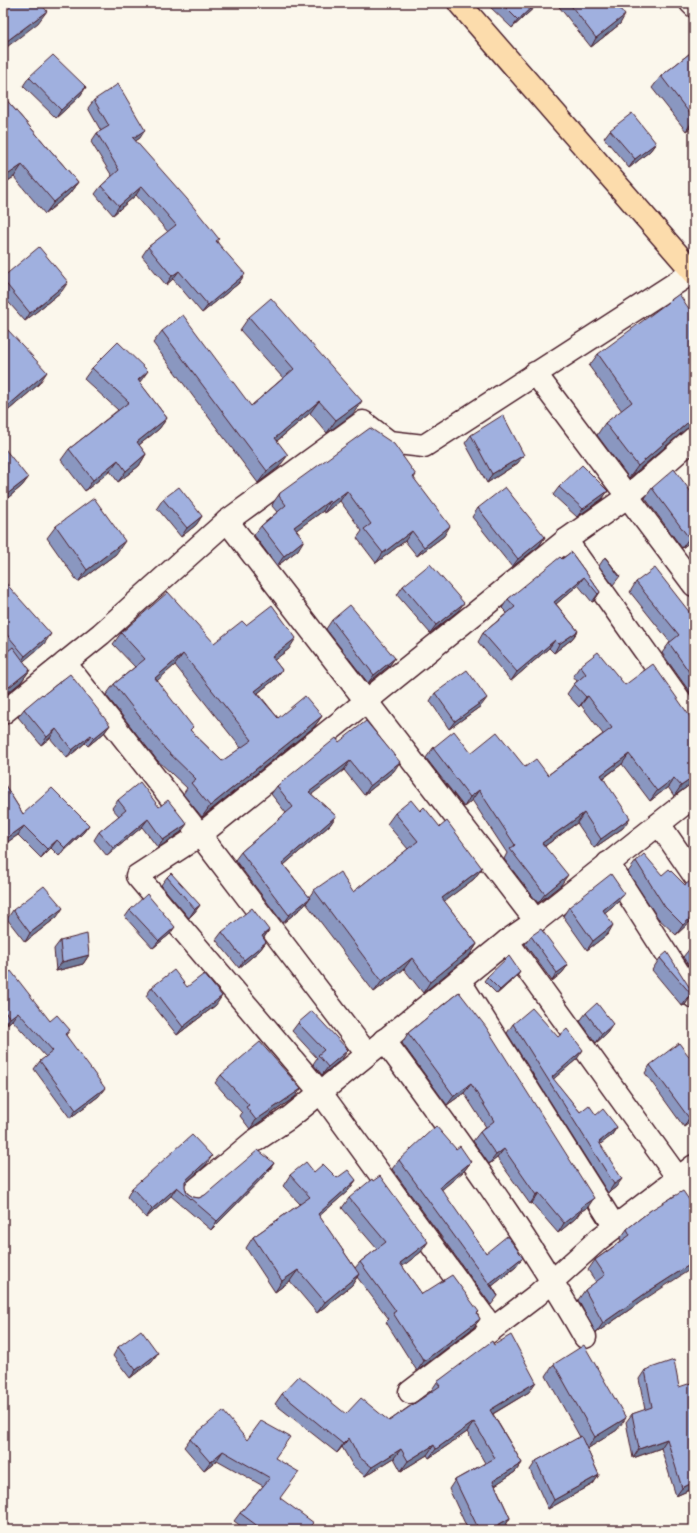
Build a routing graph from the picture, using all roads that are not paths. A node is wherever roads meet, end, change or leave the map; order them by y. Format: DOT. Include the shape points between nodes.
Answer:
graph roads {
  1 [pos="459,3"];
  2 [pos="691,3"];
  3 [pos="694,6"];
  4 [pos="694,272"];
  5 [pos="535,373"];
  6 [pos="694,438"];
  7 [pos="627,497"];
  8 [pos="227,521"];
  9 [pos="566,540"];
  10 [pos="694,585"];
  11 [pos="65,663"];
  12 [pos="366,700"];
  13 [pos="3,713"];
  14 [pos="694,720"];
  15 [pos="694,796"];
  16 [pos="659,824"];
  17 [pos="200,834"];
  18 [pos="608,863"];
  19 [pos="694,875"];
  20 [pos="536,921"];
  21 [pos="508,941"];
  22 [pos="459,980"];
  23 [pos="694,997"];
  24 [pos="384,1040"];
  25 [pos="368,1054"];
  26 [pos="320,1092"];
  27 [pos="686,1172"];
  28 [pos="191,1194"];
  29 [pos="694,1207"];
  30 [pos="615,1227"];
  31 [pos="553,1280"];
  32 [pos="492,1328"];
  33 [pos="585,1337"];
  34 [pos="410,1392"];
  1 -- 4 [label="main road"];
  2 -- 3 [label="street"];
  4 -- 5 [label="street"];
  5 -- 7 [label="street"];
  5 -- 8 [label="street" via="424,446 389,442 363,422"];
  6 -- 7 [label="street"];
  7 -- 9 [label="street"];
  7 -- 10 [label="street"];
  8 -- 11 [label="street"];
  8 -- 12 [label="street"];
  9 -- 12 [label="street"];
  9 -- 14 [label="street"];
  11 -- 13 [label="street"];
  11 -- 17 [label="street"];
  12 -- 17 [label="street"];
  12 -- 20 [label="street"];
  15 -- 16 [label="street"];
  16 -- 18 [label="street"];
  16 -- 19 [label="street"];
  17 -- 25 [label="street"];
  17 -- 26 [label="street" via="137,876"];
  18 -- 20 [label="street"];
  18 -- 23 [label="street"];
  20 -- 21 [label="street"];
  21 -- 22 [label="street"];
  21 -- 27 [label="street"];
  22 -- 24 [label="street"];
  22 -- 30 [label="street"];
  24 -- 25 [label="street"];
  24 -- 31 [label="street" via="448,1127"];
  25 -- 26 [label="street"];
  26 -- 28 [label="street" via="289,1118 253,1142"];
  26 -- 32 [label="street"];
  27 -- 29 [label="street"];
  27 -- 30 [label="street"];
  30 -- 31 [label="street"];
  31 -- 32 [label="street"];
  31 -- 33 [label="street"];
  32 -- 34 [label="street"];
}
